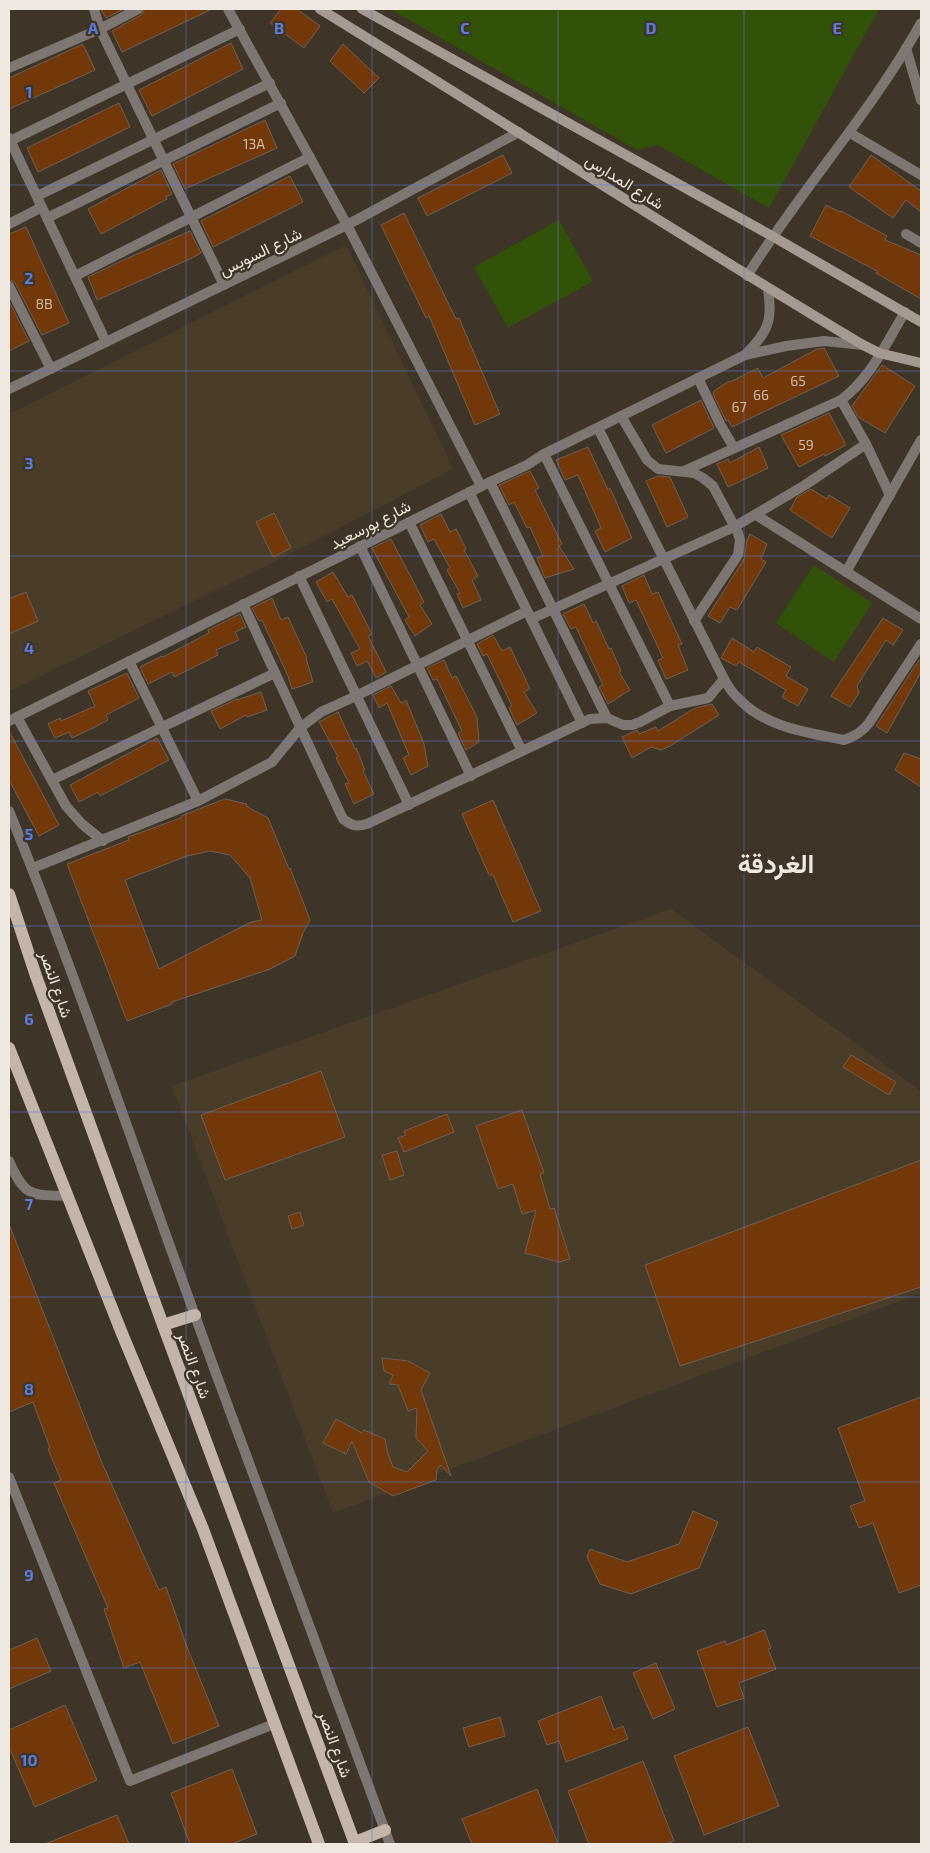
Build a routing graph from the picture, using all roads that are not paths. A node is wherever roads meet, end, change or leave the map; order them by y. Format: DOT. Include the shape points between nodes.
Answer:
graph roads {
  1 [pos="94,9"];
  2 [pos="138,9"];
  3 [pos="228,9"];
  4 [pos="320,9"];
  5 [pos="362,9"];
  6 [pos="920,27"];
  7 [pos="240,29"];
  8 [pos="100,30"];
  9 [pos="906,48"];
  10 [pos="9,68"];
  11 [pos="270,83"];
  12 [pos="126,84"];
  13 [pos="921,100"];
  14 [pos="281,103"];
  15 [pos="519,132"];
  16 [pos="850,133"];
  17 [pos="153,139"];
  18 [pos="9,140"];
  19 [pos="310,158"];
  20 [pos="164,161"];
  21 [pos="921,175"];
  22 [pos="36,196"];
  23 [pos="42,207"];
  24 [pos="47,218"];
  25 [pos="191,218"];
  26 [pos="9,224"];
  27 [pos="347,225"];
  28 [pos="906,234"];
  29 [pos="772,236"];
  30 [pos="921,243"];
  31 [pos="75,276"];
  32 [pos="747,276"];
  33 [pos="224,285"];
  34 [pos="9,286"];
  35 [pos="768,288"];
  36 [pos="904,312"];
  37 [pos="921,322"];
  38 [pos="106,342"];
  39 [pos="863,345"];
  40 [pos="880,353"];
  41 [pos="745,355"];
  42 [pos="921,363"];
  43 [pos="51,369"];
  44 [pos="698,378"];
  45 [pos="9,389"];
  46 [pos="841,400"];
  47 [pos="621,416"];
  48 [pos="598,428"];
  49 [pos="921,440"];
  50 [pos="866,444"];
  51 [pos="734,448"];
  52 [pos="544,454"];
  53 [pos="684,471"];
  54 [pos="486,484"];
  55 [pos="469,492"];
  56 [pos="890,495"];
  57 [pos="756,515"];
  58 [pos="409,522"];
  59 [pos="734,527"];
  60 [pos="360,546"];
  61 [pos="663,559"];
  62 [pos="846,572"];
  63 [pos="299,576"];
  64 [pos="608,584"];
  65 [pos="243,604"];
  66 [pos="553,609"];
  67 [pos="529,615"];
  68 [pos="921,620"];
  69 [pos="694,621"];
  70 [pos="468,640"];
  71 [pos="921,644"];
  72 [pos="129,661"];
  73 [pos="417,665"];
  74 [pos="275,673"];
  75 [pos="724,680"];
  76 [pos="356,696"];
  77 [pos="670,706"];
  78 [pos="607,718"];
  79 [pos="13,719"];
  80 [pos="582,723"];
  81 [pos="162,728"];
  82 [pos="300,728"];
  83 [pos="522,751"];
  84 [pos="471,776"];
  85 [pos="52,780"];
  86 [pos="198,801"];
  87 [pos="409,805"];
  88 [pos="9,810"];
  89 [pos="103,840"];
  90 [pos="32,868"];
  91 [pos="9,894"];
  92 [pos="9,1048"];
  93 [pos="9,1161"];
  94 [pos="68,1196"];
  95 [pos="195,1315"];
  96 [pos="163,1325"];
  97 [pos="9,1477"];
  98 [pos="274,1724"];
  99 [pos="385,1830"];
  100 [pos="355,1843"];
  101 [pos="320,1844"];
  102 [pos="390,1844"];
  1 -- 8 [label="street"];
  2 -- 8 [label="street"];
  3 -- 7 [label="street"];
  4 -- 15 [label="street, شارع المدارس"];
  5 -- 29 [label="street, شارع المدارس"];
  6 -- 9 [label="street"];
  7 -- 11 [label="street"];
  7 -- 12 [label="street"];
  8 -- 10 [label="street"];
  8 -- 12 [label="street"];
  9 -- 13 [label="street"];
  9 -- 16 [label="street"];
  11 -- 14 [label="street"];
  11 -- 17 [label="street"];
  12 -- 17 [label="street"];
  12 -- 18 [label="street"];
  14 -- 19 [label="street"];
  14 -- 20 [label="street"];
  15 -- 27 [label="street, شارع السويس"];
  15 -- 32 [label="street, شارع المدارس"];
  16 -- 21 [label="street"];
  16 -- 29 [label="street"];
  17 -- 20 [label="street"];
  17 -- 22 [label="street"];
  18 -- 22 [label="street"];
  19 -- 25 [label="street"];
  19 -- 27 [label="street"];
  20 -- 24 [label="street"];
  20 -- 25 [label="street"];
  22 -- 23 [label="street"];
  23 -- 24 [label="street"];
  23 -- 26 [label="street"];
  24 -- 31 [label="street"];
  25 -- 31 [label="street"];
  25 -- 33 [label="street"];
  27 -- 33 [label="street, شارع السويس"];
  27 -- 54 [label="street"];
  28 -- 30 [label="street"];
  29 -- 32 [label="street"];
  29 -- 36 [label="street, شارع المدارس"];
  31 -- 38 [label="street"];
  32 -- 35 [label="street, شارع المدارس"];
  33 -- 38 [label="street, شارع السويس"];
  34 -- 43 [label="street"];
  35 -- 39 [label="street, شارع المدارس"];
  35 -- 41 [label="street, شارع بورسعيد" via="771,306 768,324 760,340"];
  36 -- 37 [label="street, شارع المدارس"];
  36 -- 40 [label="street"];
  38 -- 43 [label="street, شارع السويس"];
  39 -- 40 [label="street, شارع المدارس"];
  39 -- 41 [label="street, شارع بورسعيد" via="824,341"];
  40 -- 42 [label="street, شارع المدارس"];
  40 -- 46 [label="street" via="863,381"];
  41 -- 44 [label="street, شارع بورسعيد"];
  43 -- 45 [label="street, شارع السويس"];
  44 -- 47 [label="street, شارع بورسعيد"];
  44 -- 51 [label="street"];
  46 -- 50 [label="street"];
  46 -- 51 [label="street"];
  47 -- 48 [label="street, شارع بورسعيد"];
  47 -- 53 [label="street" via="647,460 658,469"];
  48 -- 52 [label="street, شارع بورسعيد"];
  48 -- 61 [label="street"];
  49 -- 56 [label="street"];
  50 -- 56 [label="street"];
  50 -- 57 [label="street"];
  51 -- 53 [label="street"];
  52 -- 54 [label="street, شارع بورسعيد" via="527,466"];
  52 -- 64 [label="street"];
  53 -- 59 [label="street" via="694,473 713,486"];
  54 -- 55 [label="street, شارع بورسعيد"];
  54 -- 66 [label="street"];
  55 -- 58 [label="street, شارع بورسعيد"];
  55 -- 67 [label="street"];
  56 -- 62 [label="street"];
  57 -- 59 [label="street"];
  57 -- 62 [label="street"];
  58 -- 60 [label="street, شارع بورسعيد"];
  58 -- 70 [label="street"];
  59 -- 61 [label="street"];
  59 -- 69 [label="street" via="740,540 738,555"];
  60 -- 63 [label="street, شارع بورسعيد"];
  60 -- 73 [label="street"];
  61 -- 64 [label="street"];
  61 -- 69 [label="street"];
  62 -- 68 [label="street"];
  63 -- 65 [label="street, شارع بورسعيد"];
  63 -- 76 [label="street"];
  64 -- 66 [label="street"];
  64 -- 77 [label="street"];
  65 -- 72 [label="street, شارع بورسعيد"];
  65 -- 74 [label="street"];
  66 -- 67 [label="street"];
  66 -- 78 [label="street"];
  67 -- 70 [label="street"];
  67 -- 80 [label="street"];
  69 -- 75 [label="street"];
  70 -- 73 [label="street"];
  70 -- 83 [label="street"];
  71 -- 75 [label="street" via="870,723 854,737 844,740 781,726 765,719 738,698"];
  72 -- 79 [label="street, شارع بورسعيد"];
  72 -- 81 [label="street"];
  73 -- 76 [label="street"];
  73 -- 84 [label="street"];
  74 -- 81 [label="street"];
  74 -- 82 [label="street"];
  75 -- 77 [label="street" via="708,698"];
  76 -- 82 [label="street" via="321,712"];
  76 -- 87 [label="street"];
  77 -- 78 [label="street" via="632,725"];
  78 -- 80 [label="street"];
  79 -- 85 [label="street"];
  80 -- 83 [label="street"];
  81 -- 85 [label="street"];
  81 -- 86 [label="street"];
  82 -- 86 [label="street" via="272,762"];
  82 -- 87 [label="street" via="343,819 351,826 367,824"];
  83 -- 84 [label="street"];
  84 -- 87 [label="street"];
  85 -- 89 [label="street" via="74,815"];
  86 -- 89 [label="street"];
  88 -- 90 [label="street"];
  89 -- 90 [label="street"];
  90 -- 95 [label="street"];
  91 -- 96 [label="main road, شارع النصر"];
  92 -- 94 [label="main road"];
  93 -- 94 [label="street" via="22,1187 30,1193"];
  94 -- 98 [label="main road" via="203,1529"];
  95 -- 96 [label="main road"];
  95 -- 99 [label="street"];
  96 -- 100 [label="main road, شارع النصر"];
  97 -- 98 [label="street" via="130,1781"];
  98 -- 101 [label="main road"];
  99 -- 100 [label="main road"];
  99 -- 102 [label="street"];
}
